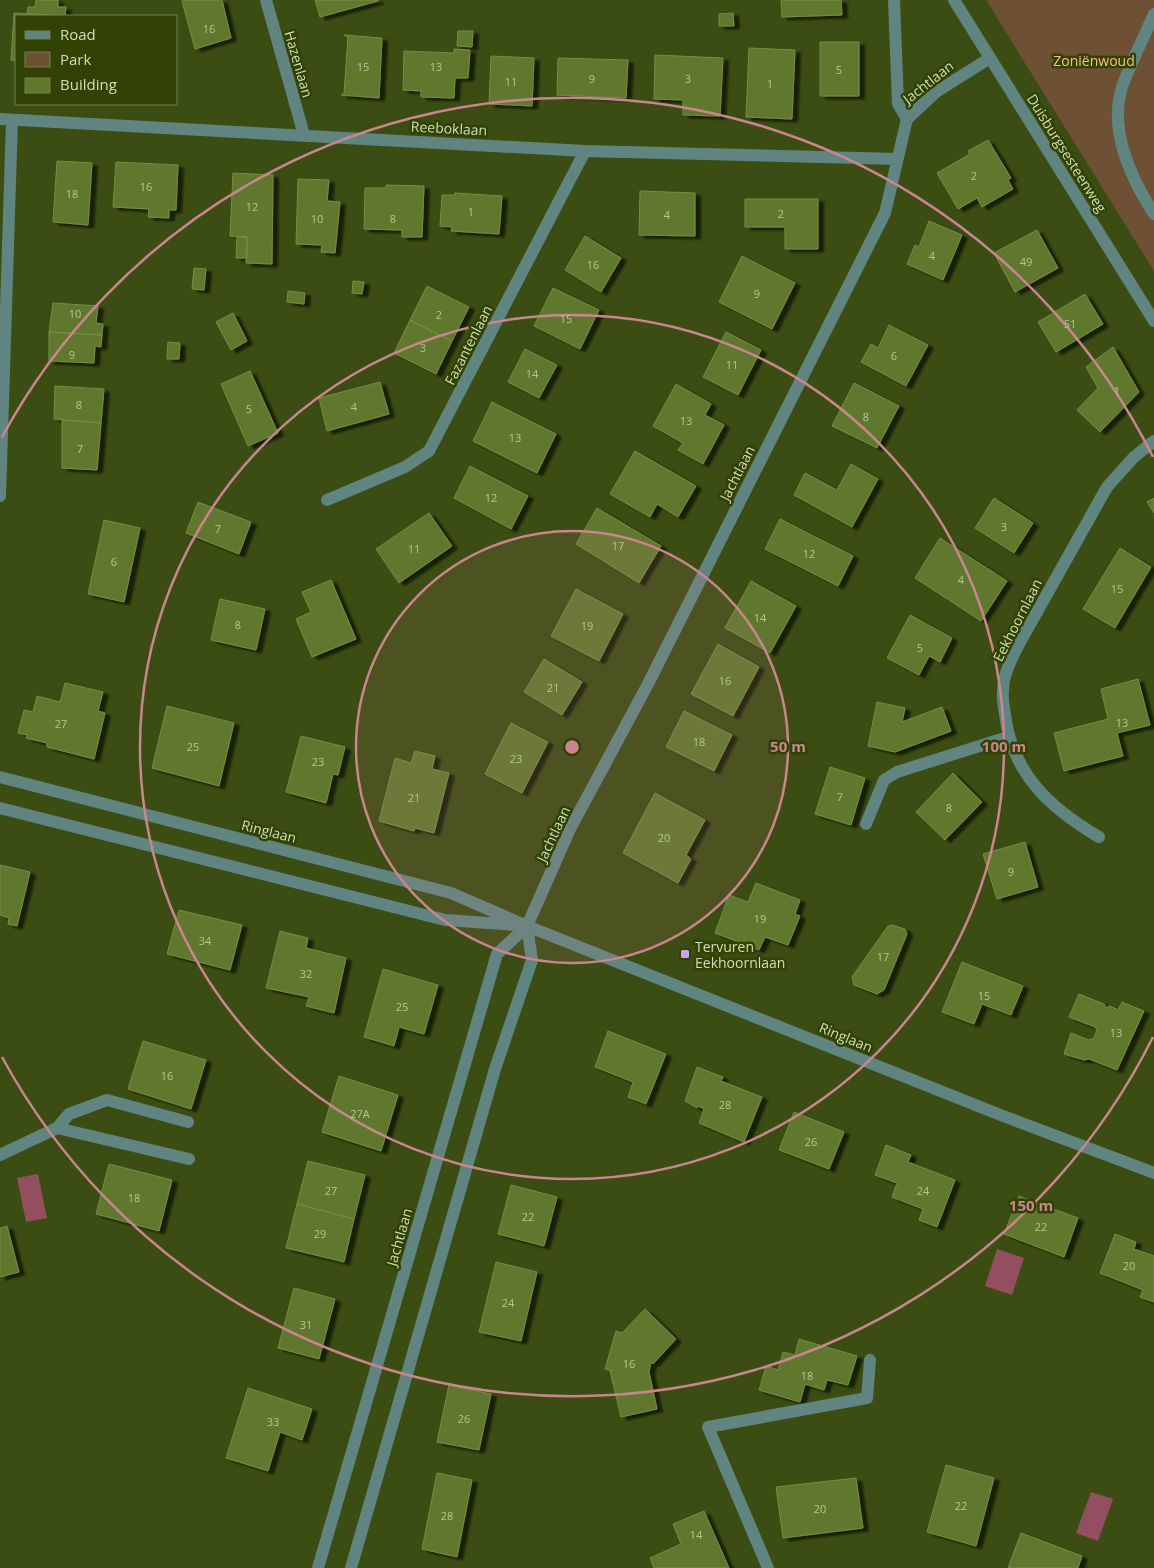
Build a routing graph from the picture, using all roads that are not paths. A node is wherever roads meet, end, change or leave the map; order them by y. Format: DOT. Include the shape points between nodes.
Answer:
graph roads {
  1 [pos="266,0"];
  2 [pos="894,0"];
  3 [pos="954,0"];
  4 [pos="1154,14"];
  5 [pos="990,58"];
  6 [pos="907,119"];
  7 [pos="6,120"];
  8 [pos="304,136"];
  9 [pos="585,151"];
  10 [pos="897,159"];
  11 [pos="1154,214"];
  12 [pos="1154,321"];
  13 [pos="1154,441"];
  14 [pos="0,496"];
  15 [pos="327,500"];
  16 [pos="1008,737"];
  17 [pos="0,778"];
  18 [pos="0,808"];
  19 [pos="866,824"];
  20 [pos="1099,837"];
  21 [pos="527,926"];
  22 [pos="188,1122"];
  23 [pos="58,1128"];
  24 [pos="0,1155"];
  25 [pos="189,1158"];
  26 [pos="1154,1173"];
  27 [pos="870,1360"];
  28 [pos="318,1568"];
  29 [pos="351,1568"];
  30 [pos="768,1568"];
  1 -- 8 [label="street, Hazenlaan"];
  2 -- 6 [label="street" via="898,104"];
  3 -- 5 [label="street, Duisburgsesteenweg"];
  4 -- 11 [label="street" via="1122,86 1118,112 1126,159 1136,185"];
  5 -- 6 [label="street, Jachtlaan" via="936,92"];
  5 -- 12 [label="street, Duisburgsesteenweg"];
  6 -- 10 [label="street, Jachtlaan"];
  7 -- 8 [label="street, Reeboklaan"];
  7 -- 14 [label="street"];
  8 -- 9 [label="street, Reeboklaan"];
  9 -- 10 [label="street, Reeboklaan"];
  9 -- 15 [label="street, Fazantenlaan" via="429,451 405,467"];
  10 -- 21 [label="street, Jachtlaan" via="884,213 648,684 570,829"];
  13 -- 16 [label="street, Eekhoornlaan" via="1107,486 1019,644 1002,691"];
  16 -- 19 [label="street" via="896,772 884,780"];
  16 -- 20 [label="street, Eekhoornlaan" via="1018,761 1034,785 1056,808"];
  17 -- 21 [label="street, Ringlaan" via="451,893"];
  18 -- 21 [label="street, Ringlaan" via="445,920"];
  21 -- 26 [label="street, Ringlaan"];
  21 -- 28 [label="street, Jachtlaan" via="497,954"];
  21 -- 29 [label="street" via="532,960 495,1069"];
  22 -- 23 [label="street" via="107,1100 69,1114"];
  23 -- 24 [label="street"];
  23 -- 25 [label="street"];
  27 -- 30 [label="street" via="867,1398 708,1427"];
}
